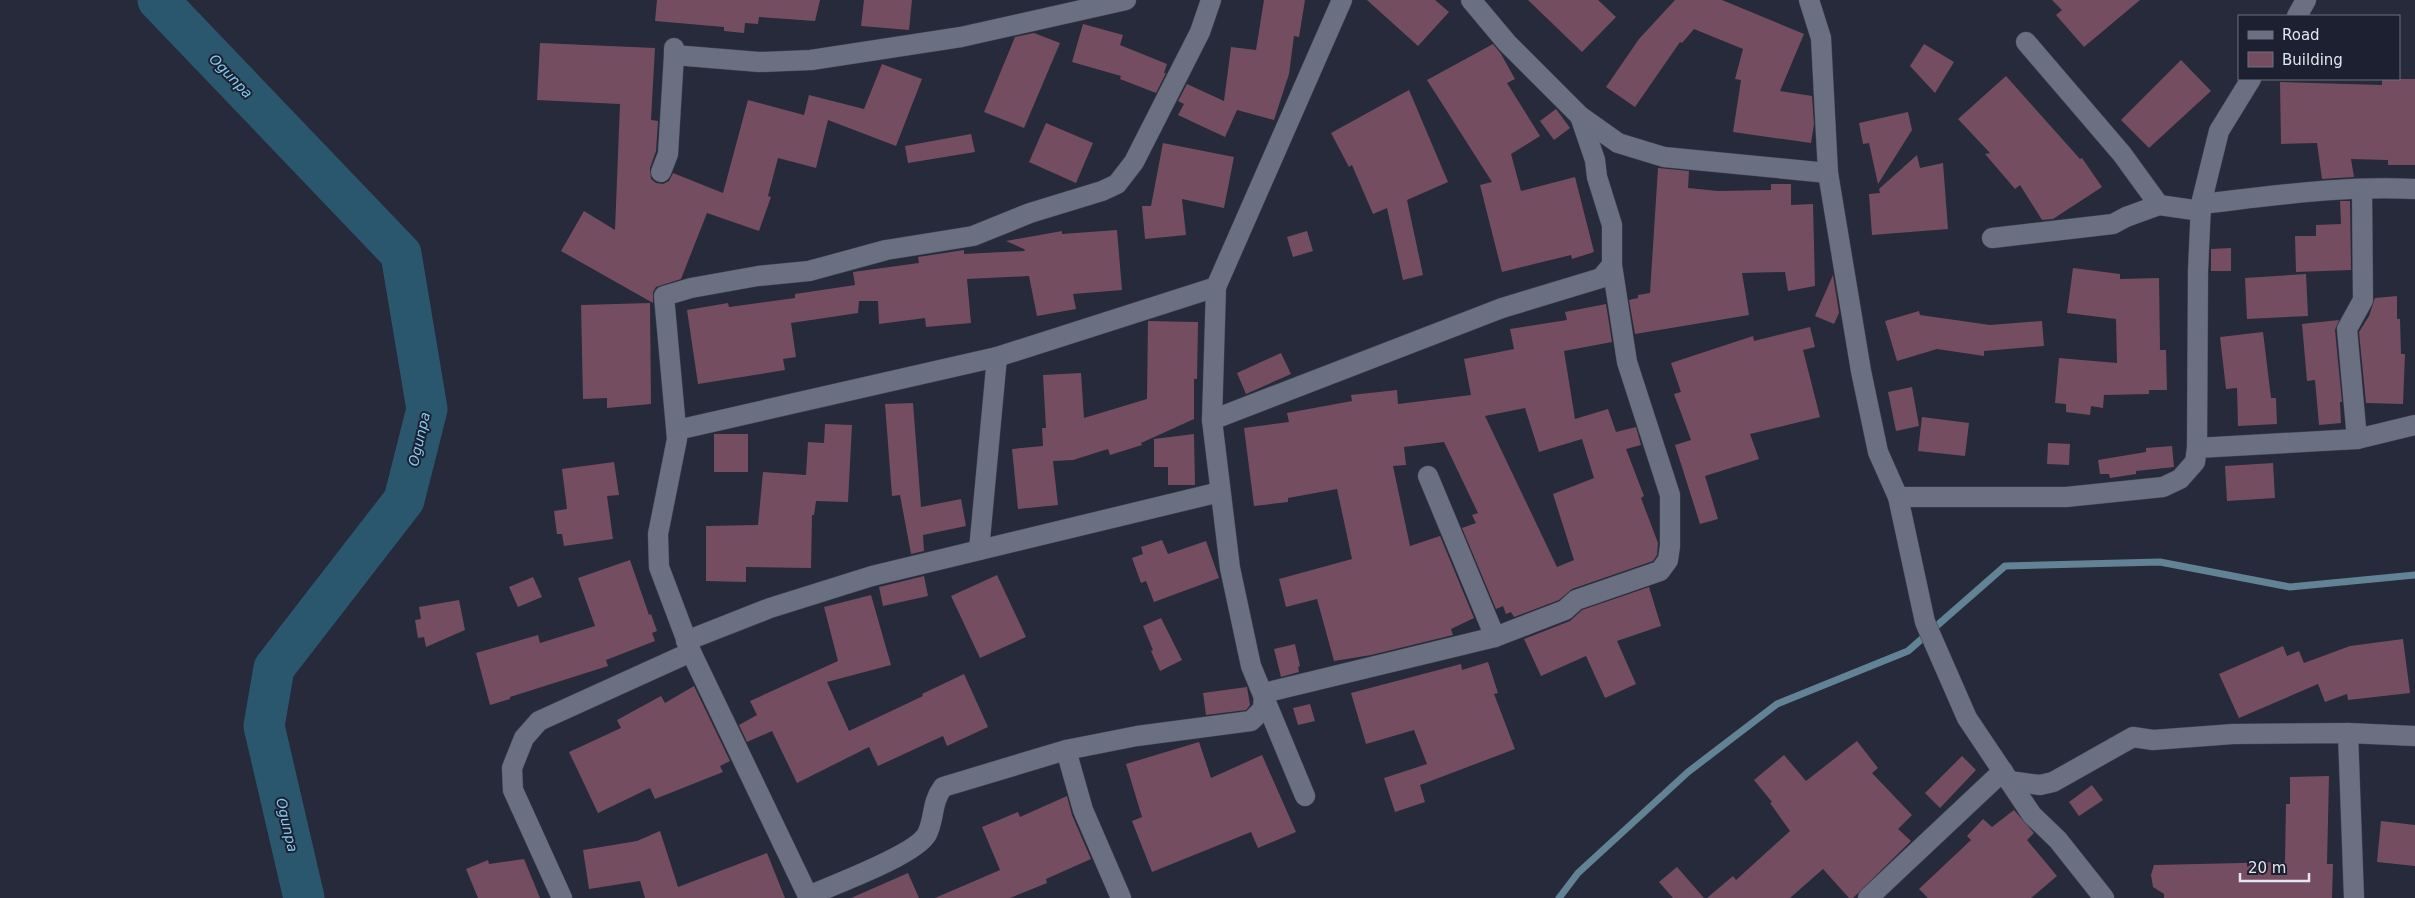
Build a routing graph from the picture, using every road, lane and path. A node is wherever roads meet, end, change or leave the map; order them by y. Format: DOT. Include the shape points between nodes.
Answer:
graph roads {
  1 [pos="1126,0"];
  2 [pos="1211,0"];
  3 [pos="1342,0"];
  4 [pos="1471,0"];
  5 [pos="1809,0"];
  6 [pos="2306,0"];
  7 [pos="2298,15"];
  8 [pos="2026,42"];
  9 [pos="2250,80"];
  10 [pos="1580,116"];
  11 [pos="1618,143"];
  12 [pos="1595,160"];
  13 [pos="662,172"];
  14 [pos="1828,173"];
  15 [pos="2415,189"];
  16 [pos="2362,190"];
  17 [pos="2159,205"];
  18 [pos="2201,208"];
  19 [pos="1992,238"];
  20 [pos="1612,265"];
  21 [pos="1216,287"];
  22 [pos="997,357"];
  23 [pos="1212,420"];
  24 [pos="2415,425"];
  25 [pos="677,430"];
  26 [pos="2357,439"];
  27 [pos="2197,448"];
  28 [pos="1428,476"];
  29 [pos="1220,492"];
  30 [pos="1898,497"];
  31 [pos="979,550"];
  32 [pos="1495,637"];
  33 [pos="688,647"];
  34 [pos="1264,693"];
  35 [pos="2348,733"];
  36 [pos="2415,736"];
  37 [pos="1066,750"];
  38 [pos="2006,776"];
  39 [pos="1305,796"];
  40 [pos="809,897"];
  41 [pos="562,898"];
  42 [pos="1122,898"];
  43 [pos="1868,898"];
  44 [pos="2104,898"];
  45 [pos="2354,898"];
  1 -- 13 [label="street" via="961,37 811,60 759,62 674,52 668,154"];
  2 -- 25 [label="street" via="1200,32 1134,162 1117,184 973,236 886,250 809,271 758,276 664,296"];
  3 -- 21 [label="street"];
  4 -- 10 [label="street" via="1507,43"];
  5 -- 14 [label="street" via="1821,38"];
  6 -- 7 [label="street"];
  8 -- 17 [label="street" via="2122,154"];
  9 -- 18 [label="street" via="2219,131"];
  10 -- 11 [label="street"];
  10 -- 12 [label="street"];
  11 -- 12 [label="street"];
  11 -- 14 [label="street" via="1664,158"];
  12 -- 20 [label="street" via="1612,225"];
  14 -- 30 [label="street" via="1876,443"];
  15 -- 16 [label="street"];
  16 -- 18 [label="street" via="2270,196"];
  16 -- 26 [label="street" via="2364,300 2347,329"];
  17 -- 18 [label="street"];
  17 -- 19 [label="street" via="2113,224"];
  18 -- 27 [label="street"];
  20 -- 23 [label="street" via="1602,278 1502,308"];
  20 -- 32 [label="street" via="1627,362 1670,495 1668,560 1660,571 1576,600 1565,610"];
  21 -- 22 [label="street"];
  21 -- 23 [label="street"];
  22 -- 25 [label="street"];
  22 -- 31 [label="street"];
  23 -- 29 [label="street"];
  24 -- 26 [label="street"];
  25 -- 33 [label="street" via="658,534 659,567"];
  26 -- 27 [label="street"];
  27 -- 30 [label="street" via="2195,462 2180,479 2163,487 2066,497"];
  28 -- 32 [label="street"];
  29 -- 31 [label="street"];
  29 -- 34 [label="street" via="1232,577 1251,666"];
  30 -- 38 [label="street" via="1925,622 1967,718"];
  31 -- 33 [label="street" via="872,576 770,608"];
  32 -- 34 [label="street"];
  33 -- 40 [label="street"];
  33 -- 41 [label="street" via="539,721 524,738 512,768 513,790"];
  34 -- 37 [label="street" via="1263,708 1251,722 1137,736"];
  34 -- 39 [label="street"];
  35 -- 36 [label="street"];
  35 -- 38 [label="street" via="2232,734 2153,740 2134,737 2053,782 2040,784"];
  35 -- 45 [label="street"];
  37 -- 40 [label="street" via="943,787 935,798 926,836 896,859"];
  37 -- 42 [label="street" via="1084,810"];
  38 -- 43 [label="street"];
  38 -- 44 [label="street" via="2032,815 2058,840"];
}
